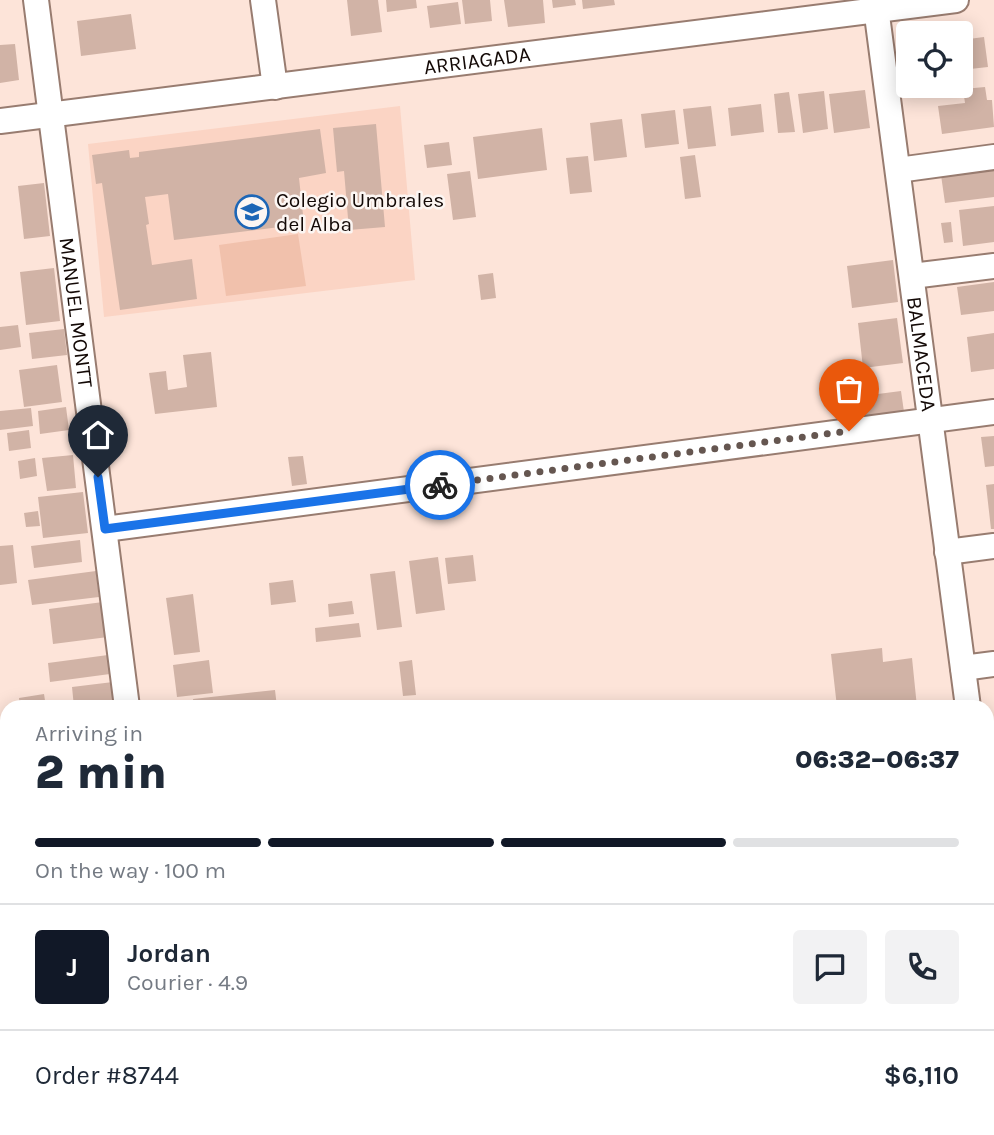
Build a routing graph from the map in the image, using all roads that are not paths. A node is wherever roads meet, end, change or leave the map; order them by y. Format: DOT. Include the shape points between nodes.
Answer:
graph roads {
  1 [pos="36,0"];
  2 [pos="263,0"];
  3 [pos="956,0"];
  4 [pos="876,5"];
  5 [pos="275,87"];
  6 [pos="52,114"];
  7 [pos="0,121"];
  8 [pos="994,157"];
  9 [pos="898,170"];
  10 [pos="994,266"];
  11 [pos="912,276"];
  12 [pos="994,412"];
  13 [pos="930,421"];
  14 [pos="105,529"];
  15 [pos="994,546"];
  16 [pos="947,552"];
  17 [pos="994,664"];
  18 [pos="962,668"];
  19 [pos="126,700"];
  20 [pos="967,700"];
  1 -- 6 [label="street, MANUEL MONTT"];
  2 -- 5 [label="street"];
  3 -- 4 [label="street, ARRIAGADA"];
  4 -- 5 [label="street, ARRIAGADA"];
  4 -- 9 [label="street, BALMACEDA"];
  5 -- 6 [label="street, ARRIAGADA"];
  6 -- 7 [label="street, ARRIAGADA"];
  6 -- 14 [label="street, MANUEL MONTT"];
  8 -- 9 [label="street"];
  9 -- 11 [label="street, BALMACEDA"];
  10 -- 11 [label="street"];
  11 -- 13 [label="street, BALMACEDA"];
  12 -- 13 [label="street"];
  13 -- 14 [label="street"];
  13 -- 16 [label="street, BALMACEDA"];
  14 -- 19 [label="street, MANUEL MONTT"];
  15 -- 16 [label="street"];
  16 -- 18 [label="street, BALMACEDA"];
  17 -- 18 [label="street"];
  18 -- 20 [label="street, BALMACEDA"];
}
